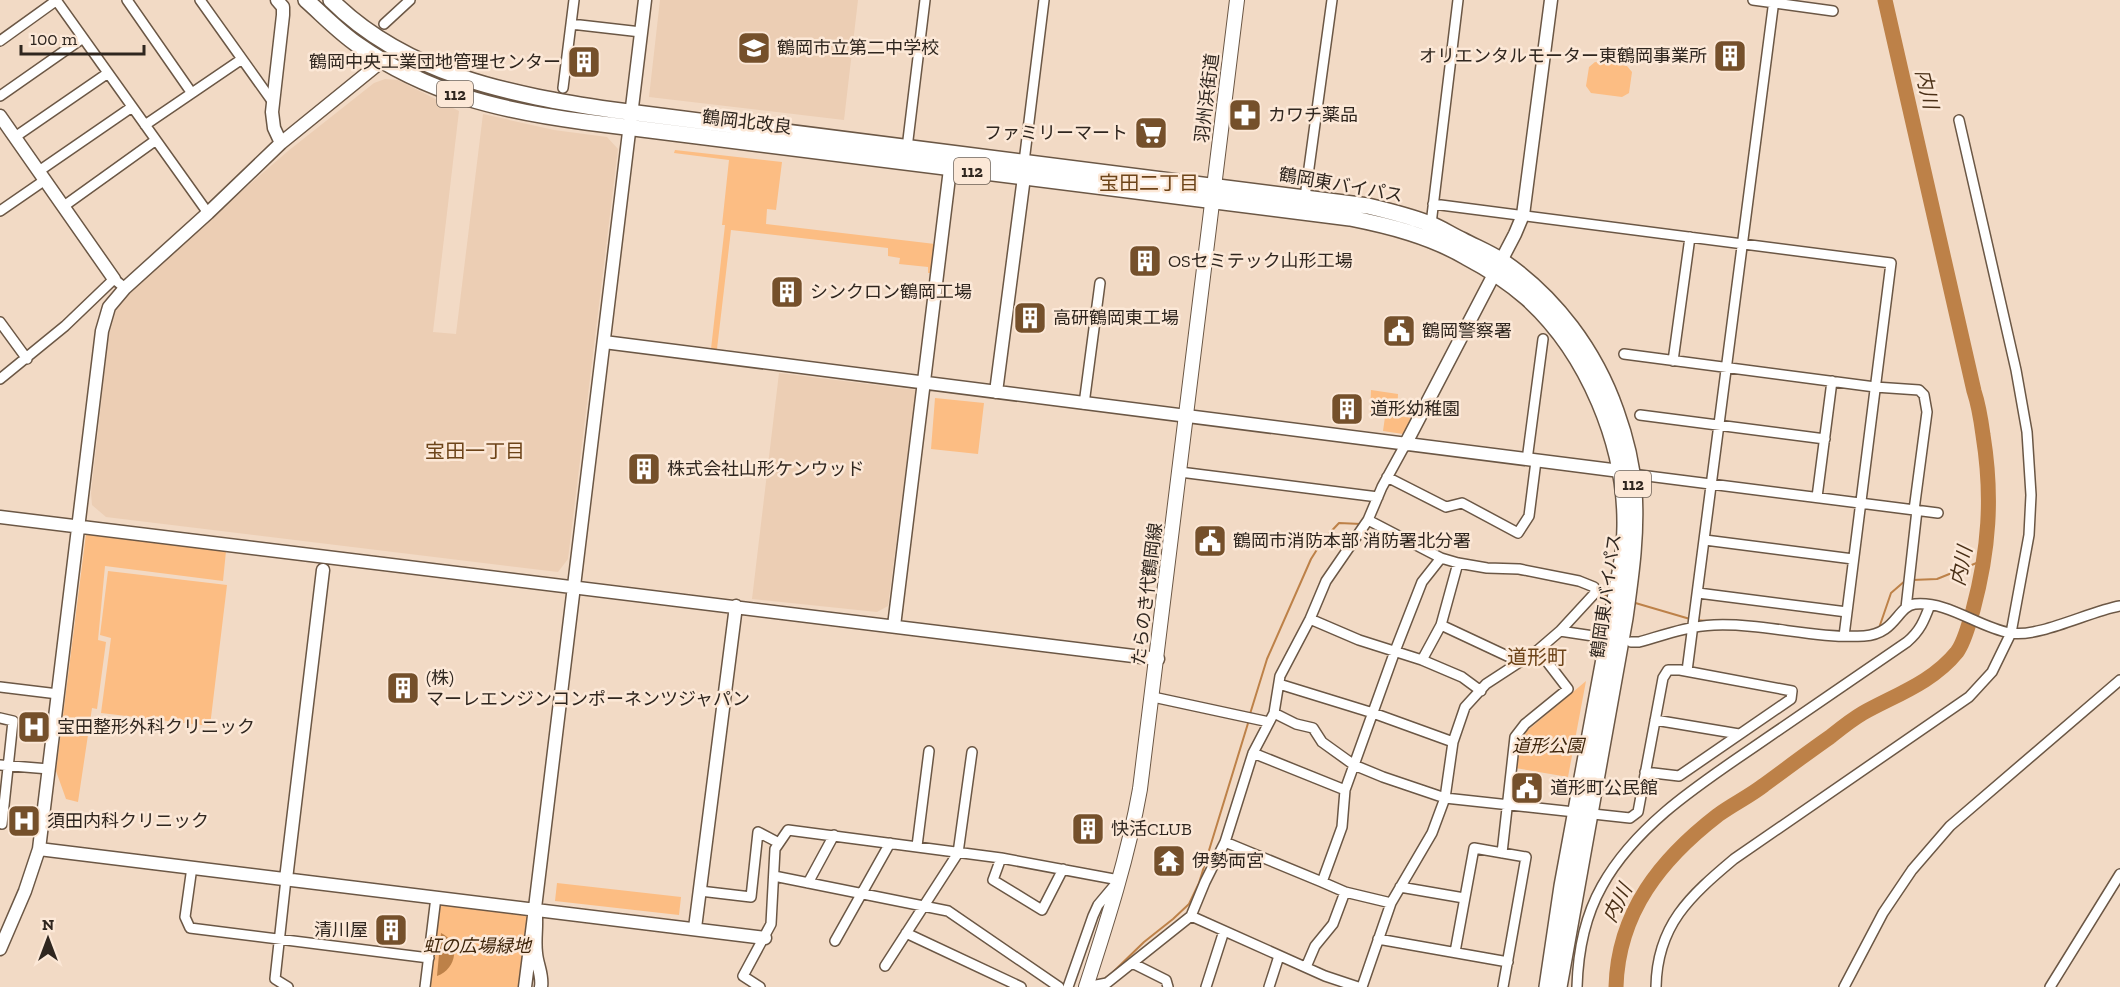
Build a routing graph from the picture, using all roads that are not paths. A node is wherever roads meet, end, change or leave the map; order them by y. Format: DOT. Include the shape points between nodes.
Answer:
graph roads {
  1 [pos="57,0"];
  2 [pos="127,0"];
  3 [pos="200,0"];
  4 [pos="278,0"];
  5 [pos="306,0"];
  6 [pos="331,0"];
  7 [pos="410,0"];
  8 [pos="574,0"];
  9 [pos="645,0"];
  10 [pos="925,0"];
  11 [pos="1044,0"];
  12 [pos="1237,0"];
  13 [pos="1332,0"];
  14 [pos="1458,0"];
  15 [pos="1551,0"];
  16 [pos="1754,0"];
  17 [pos="1774,1"];
  18 [pos="1833,11"];
  19 [pos="384,24"];
  20 [pos="571,24"];
  21 [pos="641,32"];
  22 [pos="83,38"];
  23 [pos="0,41"];
  24 [pos="242,59"];
  25 [pos="382,61"];
  26 [pos="108,73"];
  27 [pos="563,88"];
  28 [pos="191,93"];
  29 [pos="0,96"];
  30 [pos="272,101"];
  31 [pos="132,107"];
  32 [pos="0,116"];
  33 [pos="631,120"];
  34 [pos="1959,120"];
  35 [pos="145,125"];
  36 [pos="15,137"];
  37 [pos="156,140"];
  38 [pos="281,143"];
  39 [pos="907,148"];
  40 [pos="1024,162"];
  41 [pos="950,169"];
  42 [pos="42,176"];
  43 [pos="1024,177"];
  44 [pos="1214,193"];
  45 [pos="1305,197"];
  46 [pos="1433,204"];
  47 [pos="64,206"];
  48 [pos="0,211"];
  49 [pos="208,213"];
  50 [pos="1523,215"];
  51 [pos="1431,224"];
  52 [pos="1690,237"];
  53 [pos="1743,244"];
  54 [pos="1501,260"];
  55 [pos="1493,274"];
  56 [pos="114,279"];
  57 [pos="1100,283"];
  58 [pos="124,288"];
  59 [pos="0,322"];
  60 [pos="1543,339"];
  61 [pos="604,342"];
  62 [pos="1624,354"];
  63 [pos="27,359"];
  64 [pos="1673,361"];
  65 [pos="1727,368"];
  66 [pos="0,379"];
  67 [pos="1832,381"];
  68 [pos="923,383"];
  69 [pos="1875,387"];
  70 [pos="996,392"];
  71 [pos="1084,404"];
  72 [pos="1640,415"];
  73 [pos="1186,417"];
  74 [pos="1720,426"];
  75 [pos="1825,439"];
  76 [pos="1405,445"];
  77 [pos="1532,461"];
  78 [pos="1180,472"];
  79 [pos="1626,473"];
  80 [pos="1387,477"];
  81 [pos="1713,484"];
  82 [pos="1378,497"];
  83 [pos="1817,497"];
  84 [pos="1861,503"];
  85 [pos="1915,510"];
  86 [pos="1938,513"];
  87 [pos="0,517"];
  88 [pos="1368,520"];
  89 [pos="79,527"];
  90 [pos="1705,540"];
  91 [pos="1441,558"];
  92 [pos="1853,559"];
  93 [pos="1458,563"];
  94 [pos="323,570"];
  95 [pos="573,586"];
  96 [pos="1698,593"];
  97 [pos="1932,605"];
  98 [pos="736,606"];
  99 [pos="2120,606"];
  100 [pos="1906,608"];
  101 [pos="1847,612"];
  102 [pos="1310,619"];
  103 [pos="1441,625"];
  104 [pos="894,626"];
  105 [pos="1694,626"];
  106 [pos="1560,630"];
  107 [pos="2011,633"];
  108 [pos="1844,636"];
  109 [pos="1600,637"];
  110 [pos="1631,642"];
  111 [pos="1538,650"];
  112 [pos="1395,651"];
  113 [pos="1158,659"];
  114 [pos="1422,660"];
  115 [pos="1520,662"];
  116 [pos="1687,671"];
  117 [pos="2120,680"];
  118 [pos="1279,684"];
  119 [pos="0,687"];
  120 [pos="1480,691"];
  121 [pos="58,694"];
  122 [pos="1153,697"];
  123 [pos="1373,713"];
  124 [pos="0,718"];
  125 [pos="1271,718"];
  126 [pos="1655,720"];
  127 [pos="1739,734"];
  128 [pos="1453,742"];
  129 [pos="929,751"];
  130 [pos="972,752"];
  131 [pos="1253,753"];
  132 [pos="1354,765"];
  133 [pos="4,766"];
  134 [pos="49,769"];
  135 [pos="1645,772"];
  136 [pos="1345,790"];
  137 [pos="1446,798"];
  138 [pos="1507,806"];
  139 [pos="1583,813"];
  140 [pos="0,823"];
  141 [pos="834,835"];
  142 [pos="1225,842"];
  143 [pos="780,843"];
  144 [pos="890,843"];
  145 [pos="917,846"];
  146 [pos="39,849"];
  147 [pos="958,853"];
  148 [pos="1502,853"];
  149 [pos="1001,858"];
  150 [pos="192,867"];
  151 [pos="1063,869"];
  152 [pos="2120,874"];
  153 [pos="774,876"];
  154 [pos="286,879"];
  155 [pos="1119,880"];
  156 [pos="1322,882"];
  157 [pos="808,884"];
  158 [pos="1400,887"];
  159 [pos="700,891"];
  160 [pos="1344,892"];
  161 [pos="862,894"];
  162 [pos="436,897"];
  163 [pos="1464,898"];
  164 [pos="1391,903"];
  165 [pos="923,907"];
  166 [pos="535,908"];
  167 [pos="1191,916"];
  168 [pos="695,928"];
  169 [pos="1224,931"];
  170 [pos="906,933"];
  171 [pos="765,938"];
  172 [pos="278,939"];
  173 [pos="1378,939"];
  174 [pos="835,941"];
  175 [pos="0,949"];
  176 [pos="1455,952"];
  177 [pos="1279,956"];
  178 [pos="429,958"];
  179 [pos="1508,962"];
  180 [pos="1132,963"];
  181 [pos="885,966"];
  182 [pos="1306,967"];
  183 [pos="1325,976"];
  184 [pos="288,987"];
  185 [pos="425,987"];
  186 [pos="525,987"];
  187 [pos="541,987"];
  188 [pos="760,987"];
  189 [pos="1021,987"];
  190 [pos="1059,987"];
  191 [pos="1068,987"];
  192 [pos="1086,987"];
  193 [pos="1168,987"];
  194 [pos="1206,987"];
  195 [pos="1269,987"];
  196 [pos="1322,987"];
  197 [pos="1360,987"];
  198 [pos="1503,987"];
  199 [pos="1546,987"];
  200 [pos="1558,987"];
  201 [pos="1577,987"];
  202 [pos="1656,987"];
  203 [pos="1844,987"];
  204 [pos="2050,987"];
  1 -- 22 [label="street"];
  1 -- 23 [label="street"];
  2 -- 28 [label="street"];
  3 -- 24 [label="street"];
  4 -- 30 [label="street" via="283,15"];
  5 -- 25 [label="highway, 鶴岡北改良 / 112" via="355,44"];
  6 -- 33 [label="highway, 鶴岡北改良 / 112" via="393,48 464,79"];
  7 -- 19 [label="street"];
  8 -- 20 [label="street"];
  9 -- 21 [label="street"];
  10 -- 39 [label="street"];
  11 -- 40 [label="street"];
  12 -- 44 [label="main road, 羽州浜街道"];
  13 -- 45 [label="street"];
  14 -- 46 [label="street"];
  15 -- 50 [label="street"];
  16 -- 17 [label="street"];
  17 -- 18 [label="street"];
  17 -- 53 [label="street"];
  20 -- 21 [label="street"];
  20 -- 27 [label="street"];
  21 -- 33 [label="street"];
  22 -- 26 [label="street"];
  22 -- 29 [label="street"];
  24 -- 28 [label="street"];
  24 -- 30 [label="street"];
  25 -- 33 [label="highway, 鶴岡北改良 / 112" via="418,81 502,108 542,116"];
  25 -- 38 [label="street"];
  26 -- 31 [label="street"];
  26 -- 36 [label="street"];
  28 -- 35 [label="street"];
  30 -- 38 [label="street" via="274,128"];
  31 -- 35 [label="street"];
  31 -- 42 [label="street"];
  32 -- 36 [label="street"];
  33 -- 39 [label="highway, 鶴岡北改良 / 112"];
  33 -- 41 [label="highway, 鶴岡北改良 / 112"];
  33 -- 61 [label="street"];
  34 -- 107 [label="street" via="2027,432 2029,535"];
  35 -- 37 [label="street"];
  36 -- 42 [label="street"];
  37 -- 47 [label="street"];
  37 -- 49 [label="street"];
  38 -- 49 [label="street"];
  39 -- 40 [label="highway, 鶴岡北改良 / 112"];
  40 -- 44 [label="highway, 鶴岡北改良 / 112"];
  41 -- 43 [label="highway, 鶴岡北改良 / 112"];
  41 -- 68 [label="street"];
  42 -- 47 [label="street"];
  42 -- 48 [label="street"];
  43 -- 44 [label="highway, 鶴岡北改良 / 112"];
  43 -- 70 [label="street"];
  44 -- 45 [label="highway, 鶴岡東バイパス / 112"];
  44 -- 55 [label="highway, 鶴岡東バイパス / 112" via="1394,228 1449,248"];
  44 -- 73 [label="main road, たらのき代鶴岡線"];
  45 -- 51 [label="highway, 鶴岡東バイパス / 112" via="1368,206"];
  46 -- 50 [label="street"];
  46 -- 51 [label="street"];
  47 -- 56 [label="street"];
  49 -- 58 [label="street"];
  50 -- 52 [label="street"];
  50 -- 54 [label="street"];
  51 -- 54 [label="highway, 鶴岡東バイパス / 112"];
  52 -- 53 [label="street"];
  52 -- 64 [label="street"];
  53 -- 65 [label="street"];
  53 -- 69 [label="street" via="1892,263"];
  54 -- 55 [label="street"];
  54 -- 79 [label="highway, 鶴岡東バイパス / 112" via="1535,286 1558,311 1596,364 1620,423"];
  55 -- 76 [label="street"];
  55 -- 79 [label="highway, 鶴岡東バイパス / 112" via="1528,299 1557,331 1605,414"];
  56 -- 58 [label="street"];
  56 -- 63 [label="street"];
  57 -- 71 [label="street"];
  58 -- 89 [label="street" via="109,308 102,331"];
  59 -- 63 [label="street"];
  60 -- 77 [label="street"];
  61 -- 68 [label="street"];
  61 -- 95 [label="street"];
  62 -- 64 [label="street"];
  63 -- 66 [label="street"];
  64 -- 65 [label="street"];
  65 -- 67 [label="street"];
  65 -- 74 [label="street"];
  67 -- 69 [label="street"];
  67 -- 75 [label="street"];
  68 -- 70 [label="street"];
  68 -- 104 [label="street"];
  69 -- 84 [label="street"];
  69 -- 85 [label="street" via="1919,390 1924,395 1927,412"];
  70 -- 71 [label="street"];
  71 -- 73 [label="street"];
  72 -- 74 [label="street"];
  73 -- 76 [label="street"];
  73 -- 78 [label="main road, たらのき代鶴岡線"];
  74 -- 75 [label="street"];
  74 -- 81 [label="street"];
  75 -- 83 [label="street"];
  76 -- 77 [label="street"];
  76 -- 80 [label="street"];
  77 -- 79 [label="street"];
  77 -- 80 [label="street" via="1529,516 1518,533 1462,503 1446,507"];
  78 -- 82 [label="street"];
  78 -- 113 [label="main road, たらのき代鶴岡線"];
  79 -- 81 [label="street"];
  79 -- 139 [label="highway, 鶴岡東バイパス / 112" via="1621,567"];
  80 -- 82 [label="street"];
  81 -- 83 [label="street"];
  81 -- 90 [label="street"];
  82 -- 88 [label="street"];
  83 -- 84 [label="street"];
  84 -- 85 [label="street"];
  84 -- 92 [label="street"];
  85 -- 86 [label="street"];
  85 -- 100 [label="street"];
  87 -- 89 [label="street"];
  88 -- 91 [label="street"];
  88 -- 102 [label="street" via="1326,581"];
  89 -- 95 [label="street"];
  89 -- 121 [label="street"];
  90 -- 92 [label="street"];
  90 -- 96 [label="street"];
  91 -- 93 [label="street"];
  91 -- 112 [label="street" via="1422,582"];
  92 -- 101 [label="street"];
  93 -- 103 [label="street"];
  93 -- 106 [label="street" via="1519,569 1594,587 1595,593"];
  94 -- 154 [label="street"];
  95 -- 98 [label="street"];
  95 -- 166 [label="street"];
  96 -- 101 [label="street"];
  96 -- 105 [label="street"];
  97 -- 100 [label="street" via="1912,604"];
  97 -- 107 [label="street"];
  97 -- 201 [label="street" via="1918,633 1725,767 1670,808 1632,844 1593,903 1582,939"];
  98 -- 104 [label="street"];
  98 -- 159 [label="street"];
  99 -- 107 [label="street" via="2028,632"];
  100 -- 108 [label="street" via="1878,635"];
  101 -- 108 [label="street"];
  102 -- 112 [label="street"];
  102 -- 118 [label="street"];
  103 -- 114 [label="street"];
  103 -- 115 [label="street"];
  104 -- 113 [label="street"];
  105 -- 108 [label="street"];
  105 -- 110 [label="street"];
  105 -- 116 [label="street"];
  106 -- 109 [label="street"];
  106 -- 111 [label="street"];
  107 -- 202 [label="street" via="1992,672 1969,697 1744,853 1703,886 1681,909 1662,942"];
  111 -- 115 [label="street"];
  111 -- 138 [label="street" via="1568,688 1515,736"];
  112 -- 114 [label="street"];
  112 -- 123 [label="street"];
  113 -- 122 [label="main road, たらのき代鶴岡線"];
  114 -- 120 [label="street" via="1462,677"];
  115 -- 120 [label="street"];
  116 -- 126 [label="street" via="1665,672"];
  116 -- 127 [label="street" via="1792,691 1791,699"];
  117 -- 203 [label="street" via="1950,826 1912,870 1883,913"];
  118 -- 123 [label="street"];
  118 -- 125 [label="street"];
  119 -- 121 [label="street"];
  120 -- 128 [label="street" via="1465,707"];
  121 -- 134 [label="street"];
  122 -- 125 [label="street"];
  122 -- 155 [label="main road, たらのき代鶴岡線" via="1133,828"];
  123 -- 128 [label="street"];
  123 -- 132 [label="street"];
  124 -- 133 [label="street" via="13,721"];
  125 -- 131 [label="street"];
  125 -- 132 [label="street" via="1313,728 1322,742"];
  126 -- 127 [label="street"];
  126 -- 135 [label="street"];
  127 -- 135 [label="street" via="1679,776"];
  128 -- 137 [label="street"];
  129 -- 145 [label="street"];
  130 -- 147 [label="street"];
  131 -- 136 [label="street"];
  131 -- 142 [label="street"];
  132 -- 136 [label="street"];
  132 -- 137 [label="street"];
  133 -- 134 [label="street"];
  133 -- 140 [label="street"];
  134 -- 146 [label="street"];
  135 -- 139 [label="street" via="1636,816"];
  136 -- 156 [label="street" via="1342,828"];
  137 -- 138 [label="street"];
  137 -- 158 [label="street" via="1432,833"];
  138 -- 139 [label="street"];
  138 -- 148 [label="street"];
  139 -- 199 [label="highway, 鶴岡東バイパス / 112" via="1562,886"];
  139 -- 200 [label="highway, 鶴岡東バイパス / 112"];
  141 -- 143 [label="street" via="788,830"];
  141 -- 144 [label="street"];
  141 -- 157 [label="street"];
  142 -- 156 [label="street"];
  142 -- 167 [label="street"];
  143 -- 153 [label="street" via="775,849"];
  143 -- 159 [label="street" via="758,832 752,897"];
  144 -- 145 [label="street"];
  144 -- 161 [label="street"];
  145 -- 147 [label="street"];
  146 -- 150 [label="street"];
  146 -- 175 [label="street"];
  147 -- 149 [label="street"];
  147 -- 165 [label="street"];
  148 -- 163 [label="street" via="1474,848"];
  148 -- 179 [label="street" via="1526,857"];
  149 -- 151 [label="street"];
  149 -- 151 [label="street" via="993,880 1042,910"];
  150 -- 154 [label="street"];
  150 -- 172 [label="street" via="185,917 190,928"];
  151 -- 155 [label="street"];
  152 -- 204 [label="street"];
  153 -- 157 [label="street"];
  153 -- 171 [label="street" via="771,924"];
  154 -- 162 [label="street"];
  154 -- 172 [label="street"];
  155 -- 191 [label="street" via="1098,905"];
  155 -- 192 [label="main road, たらのき代鶴岡線"];
  156 -- 160 [label="street"];
  157 -- 161 [label="street"];
  158 -- 163 [label="street"];
  158 -- 164 [label="street"];
  159 -- 168 [label="street"];
  160 -- 164 [label="street"];
  160 -- 182 [label="street" via="1333,924 1315,946"];
  161 -- 165 [label="street"];
  161 -- 174 [label="street"];
  162 -- 166 [label="street"];
  162 -- 178 [label="street"];
  163 -- 176 [label="street"];
  164 -- 173 [label="street"];
  165 -- 170 [label="street"];
  165 -- 190 [label="street" via="948,912"];
  166 -- 168 [label="street"];
  166 -- 186 [label="street"];
  166 -- 187 [label="street"];
  167 -- 169 [label="street"];
  167 -- 180 [label="street"];
  168 -- 171 [label="street"];
  169 -- 177 [label="street"];
  169 -- 194 [label="street"];
  170 -- 181 [label="street"];
  170 -- 189 [label="street"];
  171 -- 188 [label="street" via="743,976"];
  172 -- 178 [label="street"];
  172 -- 184 [label="street" via="275,979"];
  173 -- 176 [label="street"];
  173 -- 197 [label="street"];
  176 -- 179 [label="street"];
  177 -- 182 [label="street"];
  177 -- 195 [label="street"];
  178 -- 185 [label="street"];
  179 -- 198 [label="street"];
  180 -- 192 [label="street" via="1107,983"];
  180 -- 193 [label="street" via="1166,980"];
  182 -- 183 [label="street"];
  183 -- 196 [label="street"];
  183 -- 197 [label="street"];
}
